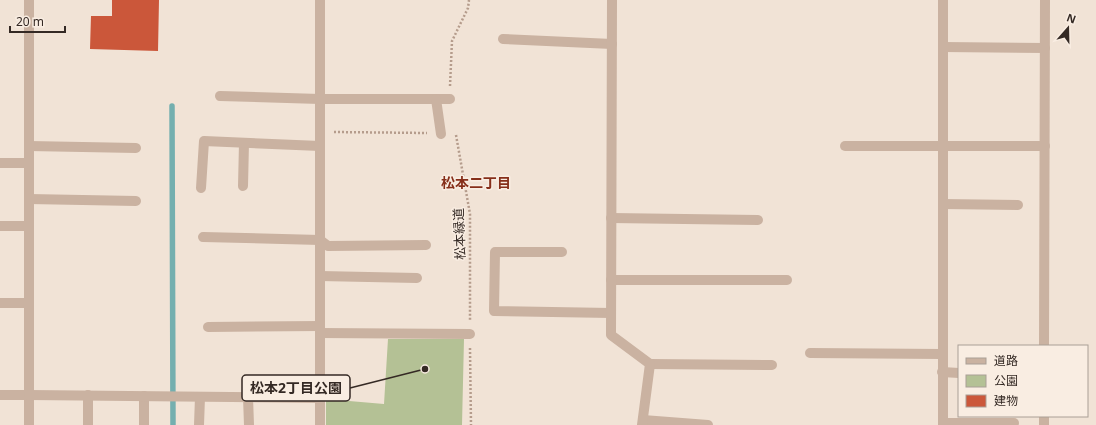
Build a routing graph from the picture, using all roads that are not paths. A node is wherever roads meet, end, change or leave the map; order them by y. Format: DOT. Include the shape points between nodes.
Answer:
graph roads {
  1 [pos="29,0"];
  2 [pos="320,0"];
  3 [pos="612,0"];
  4 [pos="943,0"];
  5 [pos="1045,0"];
  6 [pos="503,39"];
  7 [pos="612,44"];
  8 [pos="943,47"];
  9 [pos="1045,48"];
  10 [pos="220,96"];
  11 [pos="320,99"];
  12 [pos="436,99"];
  13 [pos="450,99"];
  14 [pos="441,134"];
  15 [pos="244,143"];
  16 [pos="29,146"];
  17 [pos="320,146"];
  18 [pos="845,146"];
  19 [pos="943,146"];
  20 [pos="1045,146"];
  21 [pos="136,148"];
  22 [pos="0,163"];
  23 [pos="29,163"];
  24 [pos="243,186"];
  25 [pos="201,188"];
  26 [pos="29,199"];
  27 [pos="136,201"];
  28 [pos="943,204"];
  29 [pos="1018,205"];
  30 [pos="611,218"];
  31 [pos="758,220"];
  32 [pos="0,226"];
  33 [pos="29,226"];
  34 [pos="203,237"];
  35 [pos="320,240"];
  36 [pos="426,245"];
  37 [pos="562,252"];
  38 [pos="320,276"];
  39 [pos="417,278"];
  40 [pos="611,280"];
  41 [pos="787,280"];
  42 [pos="0,303"];
  43 [pos="29,303"];
  44 [pos="611,313"];
  45 [pos="208,327"];
  46 [pos="320,330"];
  47 [pos="470,334"];
  48 [pos="1044,345"];
  49 [pos="810,353"];
  50 [pos="942,354"];
  51 [pos="650,364"];
  52 [pos="772,365"];
  53 [pos="942,372"];
  54 [pos="958,373"];
  55 [pos="0,395"];
  56 [pos="29,395"];
  57 [pos="88,395"];
  58 [pos="144,396"];
  59 [pos="200,397"];
  60 [pos="248,397"];
  61 [pos="320,398"];
  62 [pos="643,422"];
  63 [pos="1014,423"];
  64 [pos="942,424"];
  65 [pos="29,425"];
  66 [pos="88,425"];
  67 [pos="144,425"];
  68 [pos="199,425"];
  69 [pos="249,425"];
  70 [pos="320,425"];
  71 [pos="708,425"];
  1 -- 16 [label="street"];
  2 -- 11 [label="street"];
  3 -- 7 [label="street"];
  4 -- 8 [label="street"];
  5 -- 9 [label="street"];
  6 -- 7 [label="street"];
  7 -- 30 [label="street"];
  8 -- 9 [label="street"];
  8 -- 19 [label="street"];
  9 -- 20 [label="street"];
  10 -- 11 [label="street"];
  11 -- 12 [label="street"];
  11 -- 17 [label="street"];
  12 -- 13 [label="street"];
  12 -- 14 [label="street"];
  15 -- 17 [label="street"];
  15 -- 24 [label="street"];
  15 -- 25 [label="street" via="204,141"];
  16 -- 21 [label="street"];
  16 -- 23 [label="street"];
  17 -- 35 [label="street"];
  18 -- 19 [label="street"];
  19 -- 20 [label="street"];
  19 -- 28 [label="street"];
  20 -- 48 [label="street"];
  22 -- 23 [label="street"];
  23 -- 26 [label="street"];
  26 -- 27 [label="street"];
  26 -- 33 [label="street"];
  28 -- 29 [label="street"];
  28 -- 50 [label="street"];
  30 -- 31 [label="street"];
  30 -- 40 [label="street"];
  32 -- 33 [label="street"];
  33 -- 43 [label="street"];
  34 -- 35 [label="street"];
  35 -- 36 [label="street" via="328,246"];
  35 -- 38 [label="street"];
  37 -- 44 [label="street" via="495,252 494,311"];
  38 -- 39 [label="street"];
  38 -- 46 [label="street"];
  40 -- 41 [label="street"];
  40 -- 44 [label="street"];
  42 -- 43 [label="street"];
  43 -- 56 [label="street"];
  44 -- 51 [label="street" via="611,335"];
  45 -- 46 [label="street"];
  46 -- 47 [label="street"];
  46 -- 61 [label="street"];
  49 -- 50 [label="street"];
  50 -- 53 [label="street"];
  51 -- 52 [label="street"];
  51 -- 62 [label="street"];
  53 -- 54 [label="street"];
  53 -- 64 [label="street"];
  55 -- 56 [label="street"];
  56 -- 57 [label="street"];
  56 -- 65 [label="street"];
  57 -- 58 [label="street"];
  57 -- 66 [label="street"];
  58 -- 59 [label="street"];
  58 -- 67 [label="street"];
  59 -- 60 [label="street"];
  59 -- 68 [label="street"];
  60 -- 61 [label="street"];
  60 -- 69 [label="street"];
  61 -- 70 [label="street"];
  62 -- 71 [label="street"];
  63 -- 64 [label="street"];
}
